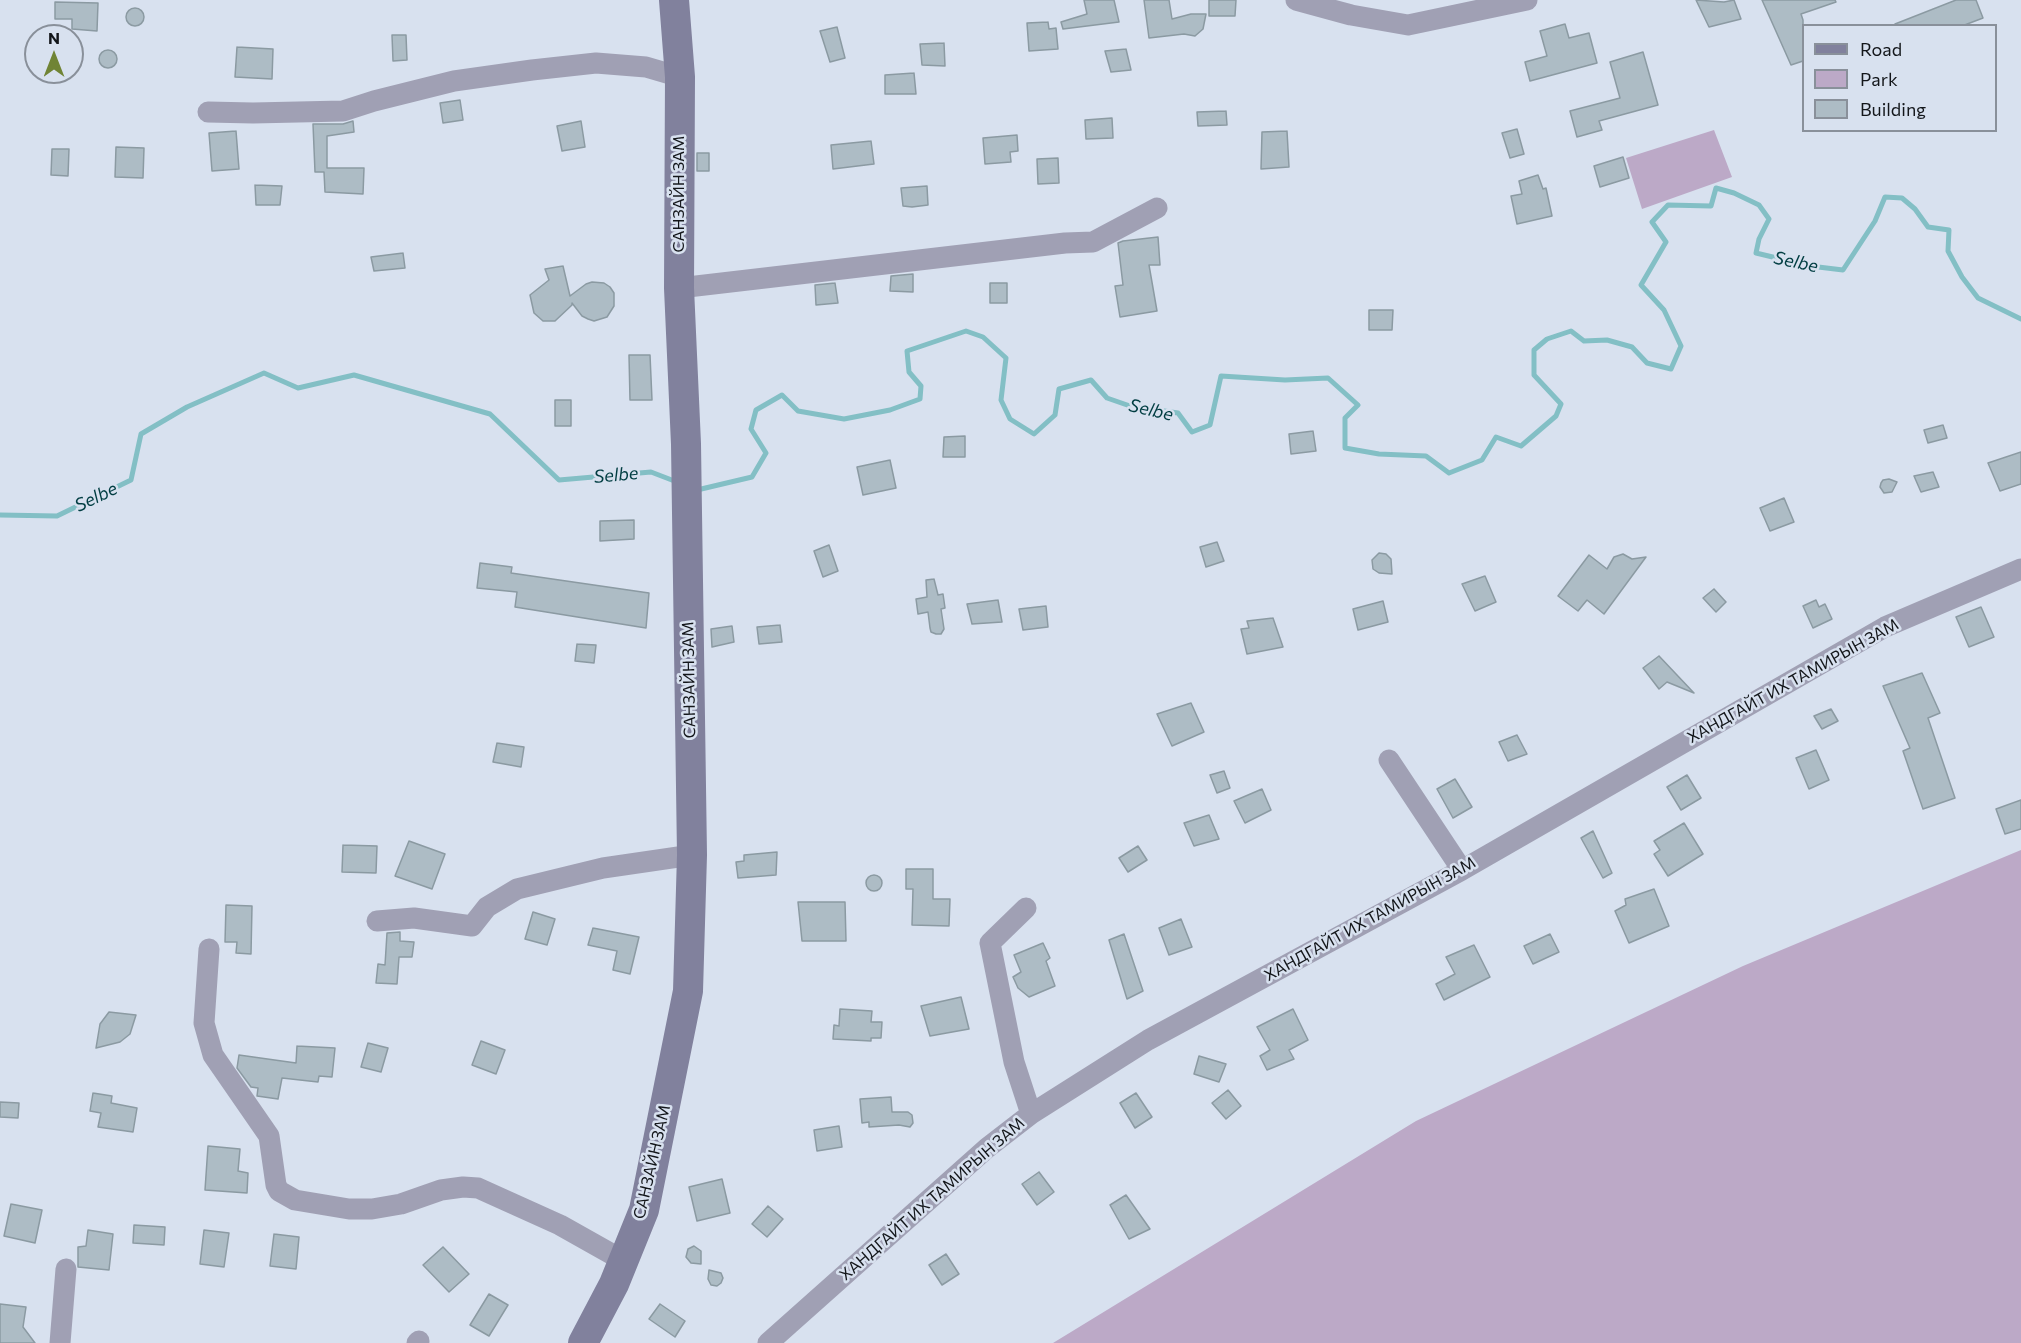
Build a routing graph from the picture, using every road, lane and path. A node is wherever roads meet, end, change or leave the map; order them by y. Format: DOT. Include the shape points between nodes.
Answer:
graph roads {
  1 [pos="674,0"];
  2 [pos="1296,0"];
  3 [pos="1527,0"];
  4 [pos="680,77"];
  5 [pos="208,112"];
  6 [pos="1157,208"];
  7 [pos="679,288"];
  8 [pos="2021,569"];
  9 [pos="1389,760"];
  10 [pos="692,855"];
  11 [pos="1462,870"];
  12 [pos="1026,908"];
  13 [pos="377,921"];
  14 [pos="209,949"];
  15 [pos="1031,1113"];
  16 [pos="624,1261"];
  17 [pos="66,1269"];
  18 [pos="60,1343"];
  19 [pos="584,1343"];
  20 [pos="768,1343"];
  1 -- 4 [label="main road, САНЗАЙН ЗАМ"];
  2 -- 3 [label="street" via="1408,25"];
  4 -- 5 [label="street" via="646,67 597,63 453,81 343,111"];
  4 -- 7 [label="main road, САНЗАЙН ЗАМ"];
  6 -- 7 [label="street" via="1094,242"];
  7 -- 10 [label="main road, САНЗАЙН ЗАМ" via="686,444"];
  8 -- 11 [label="street, ХАНДГАЙТ ИХ ТАМИРЫН ЗАМ" via="1885,627"];
  9 -- 11 [label="street"];
  10 -- 13 [label="street" via="603,868 517,889 487,907 472,926 414,918"];
  10 -- 16 [label="main road, САНЗАЙН ЗАМ" via="688,991 644,1210"];
  11 -- 15 [label="street, ХАНДГАЙТ ИХ ТАМИРЫН ЗАМ" via="1148,1040"];
  12 -- 15 [label="street" via="990,943 1014,1062"];
  14 -- 16 [label="street" via="204,1023 213,1055 269,1136 279,1191 294,1200 372,1209 441,1190 478,1188 560,1225"];
  15 -- 20 [label="street, ХАНДГАЙТ ИХ ТАМИРЫН ЗАМ"];
  16 -- 19 [label="main road, САНЗАЙН ЗАМ"];
  17 -- 18 [label="street"];
}
